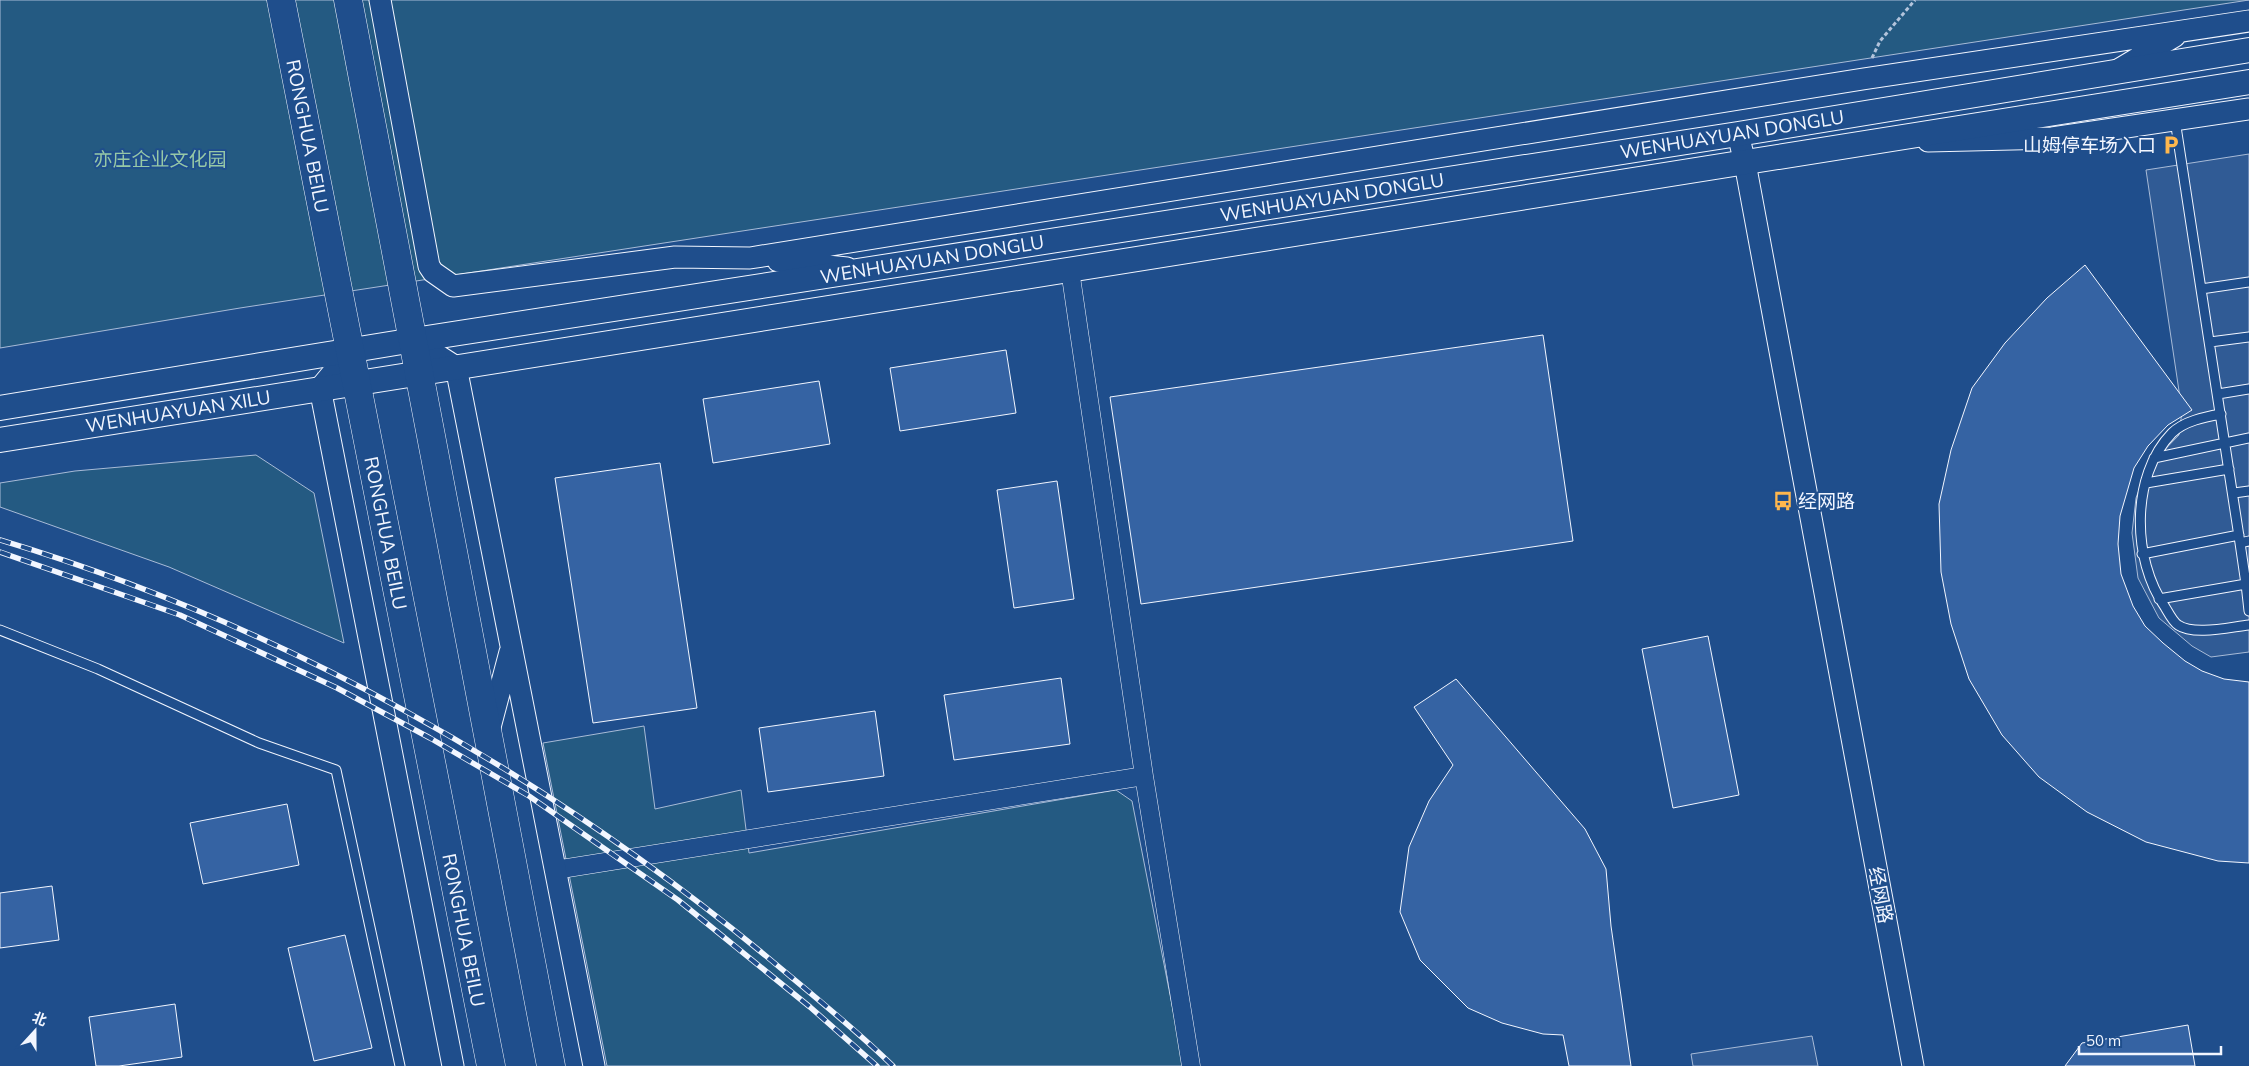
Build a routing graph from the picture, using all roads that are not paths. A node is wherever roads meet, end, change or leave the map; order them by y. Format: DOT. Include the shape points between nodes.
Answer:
graph roads {
  1 [pos="281,0"];
  2 [pos="348,0"];
  3 [pos="380,0"];
  4 [pos="2249,21"];
  5 [pos="2184,30"];
  6 [pos="2249,50"];
  7 [pos="2113,73"];
  8 [pos="2249,82"];
  9 [pos="2249,109"];
  10 [pos="2175,120"];
  11 [pos="1738,134"];
  12 [pos="1870,143"];
  13 [pos="1745,163"];
  14 [pos="750,258"];
  15 [pos="865,270"];
  16 [pos="1070,270"];
  17 [pos="2249,282"];
  18 [pos="2202,289"];
  19 [pos="2249,337"];
  20 [pos="414,340"];
  21 [pos="2210,342"];
  22 [pos="350,352"];
  23 [pos="456,367"];
  24 [pos="421,373"];
  25 [pos="356,383"];
  26 [pos="320,388"];
  27 [pos="2249,389"];
  28 [pos="2218,394"];
  29 [pos="0,408"];
  30 [pos="2221,414"];
  31 [pos="2249,438"];
  32 [pos="0,440"];
  33 [pos="2225,442"];
  34 [pos="2154,458"];
  35 [pos="2229,469"];
  36 [pos="2146,483"];
  37 [pos="2249,491"];
  38 [pos="2234,493"];
  39 [pos="2243,540"];
  40 [pos="2142,554"];
  41 [pos="2247,584"];
  42 [pos="2159,598"];
  43 [pos="2249,611"];
  44 [pos="2249,625"];
  45 [pos="0,630"];
  46 [pos="511,646"];
  47 [pos="489,734"];
  48 [pos="1144,776"];
  49 [pos="555,870"];
  50 [pos="400,1066"];
  51 [pos="453,1066"];
  52 [pos="491,1066"];
  53 [pos="551,1066"];
  54 [pos="594,1066"];
  55 [pos="1191,1066"];
  56 [pos="1913,1066"];
  1 -- 22 [label="main road, RONGHUA BEILU"];
  2 -- 20 [label="main road"];
  3 -- 14 [label="street" via="429,266 433,272 454,286 675,257"];
  4 -- 5 [label="street"];
  5 -- 7 [label="street"];
  5 -- 14 [label="street"];
  6 -- 7 [label="main road, WENHUAYUAN DONGLU"];
  7 -- 11 [label="main road, WENHUAYUAN DONGLU"];
  8 -- 12 [label="main road, WENHUAYUAN DONGLU"];
  9 -- 10 [label="street"];
  10 -- 12 [label="street" via="2052,138"];
  10 -- 18 [label="lane"];
  11 -- 13 [label="street, 经网路"];
  11 -- 15 [label="main road, WENHUAYUAN DONGLU"];
  12 -- 13 [label="main road, WENHUAYUAN DONGLU"];
  13 -- 16 [label="main road, WENHUAYUAN DONGLU"];
  13 -- 56 [label="street, 经网路"];
  14 -- 15 [label="street"];
  15 -- 20 [label="main road, WENHUAYUAN DONGLU"];
  16 -- 23 [label="main road, WENHUAYUAN DONGLU"];
  16 -- 48 [label="street"];
  17 -- 18 [label="lane"];
  18 -- 21 [label="lane"];
  19 -- 21 [label="lane"];
  20 -- 22 [label="main road, WENHUAYUAN DONGLU"];
  20 -- 23 [label="street"];
  20 -- 24 [label="main road"];
  21 -- 28 [label="lane"];
  22 -- 25 [label="main road, RONGHUA BEILU"];
  22 -- 26 [label="street"];
  22 -- 29 [label="main road, WENHUAYUAN XILU"];
  23 -- 24 [label="main road, WENHUAYUAN DONGLU"];
  23 -- 46 [label="street"];
  24 -- 25 [label="main road, WENHUAYUAN DONGLU"];
  24 -- 47 [label="main road"];
  25 -- 26 [label="main road, WENHUAYUAN XILU"];
  25 -- 52 [label="main road, RONGHUA BEILU"];
  26 -- 32 [label="main road, WENHUAYUAN XILU"];
  26 -- 51 [label="street"];
  27 -- 28 [label="lane"];
  28 -- 30 [label="lane"];
  30 -- 33 [label="lane"];
  30 -- 34 [label="lane" via="2196,419 2173,432"];
  31 -- 33 [label="lane"];
  33 -- 34 [label="lane"];
  33 -- 35 [label="lane"];
  34 -- 36 [label="lane"];
  35 -- 36 [label="lane"];
  35 -- 38 [label="lane"];
  36 -- 40 [label="lane" via="2142,509"];
  37 -- 38 [label="lane"];
  38 -- 39 [label="lane"];
  39 -- 40 [label="lane"];
  39 -- 41 [label="lane"];
  40 -- 42 [label="lane" via="2149,581"];
  41 -- 42 [label="lane"];
  41 -- 43 [label="lane"];
  42 -- 44 [label="lane" via="2177,625 2193,631"];
  45 -- 50 [label="lane" via="98,669 259,743 336,770"];
  46 -- 47 [label="street"];
  46 -- 49 [label="street"];
  47 -- 53 [label="main road"];
  48 -- 49 [label="street"];
  48 -- 55 [label="street"];
  49 -- 54 [label="street"];
}
